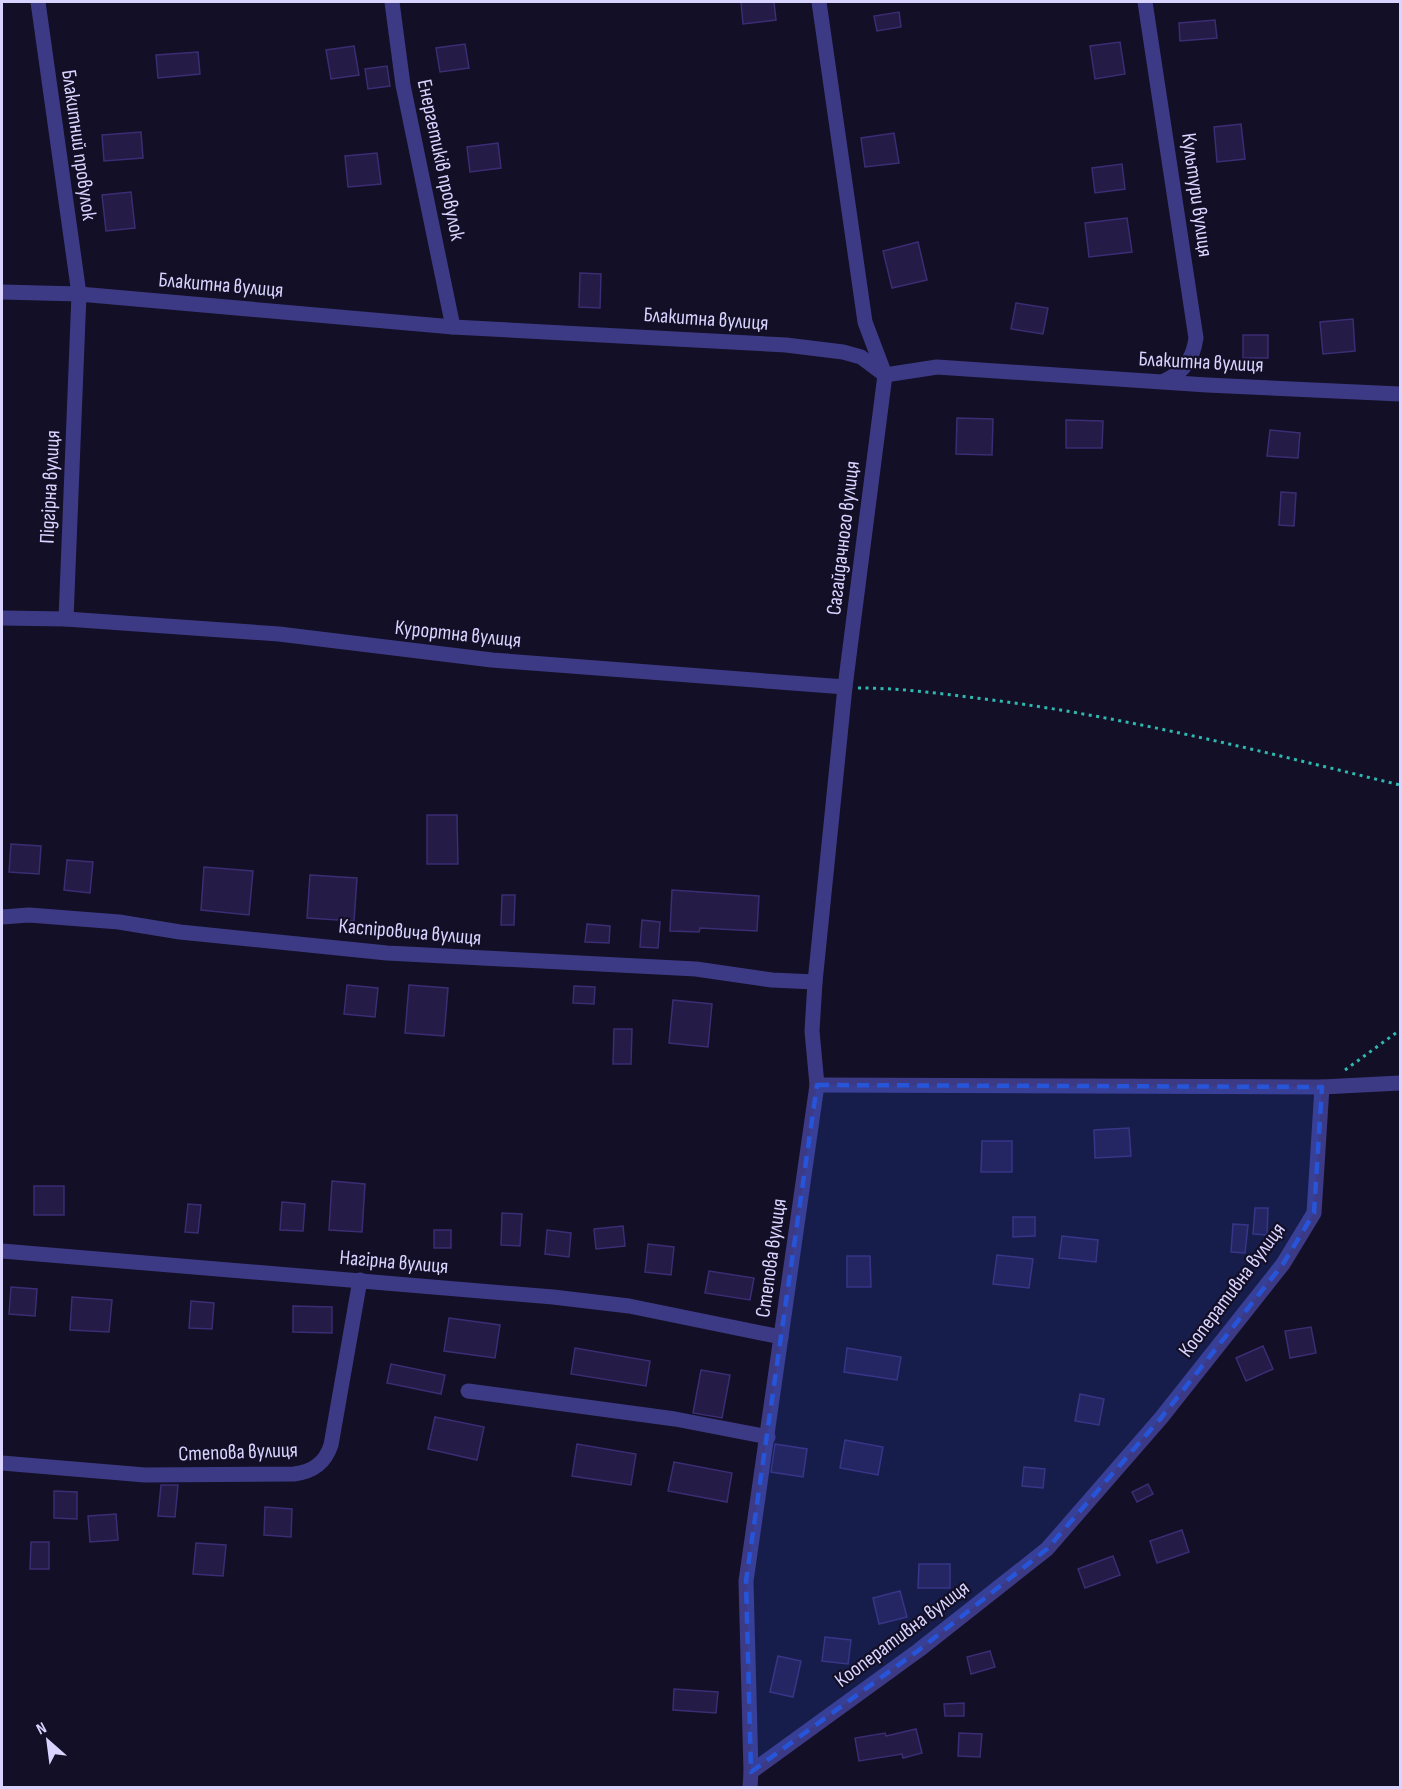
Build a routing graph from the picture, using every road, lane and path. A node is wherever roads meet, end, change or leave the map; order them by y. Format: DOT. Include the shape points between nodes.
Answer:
graph roads {
  1 [pos="38,2"];
  2 [pos="392,2"];
  3 [pos="819,2"];
  4 [pos="1146,2"];
  5 [pos="2,292"];
  6 [pos="79,294"];
  7 [pos="453,327"];
  8 [pos="885,375"];
  9 [pos="1164,381"];
  10 [pos="1401,394"];
  11 [pos="2,618"];
  12 [pos="66,619"];
  13 [pos="845,687"];
  14 [pos="1401,784"];
  15 [pos="2,917"];
  16 [pos="815,982"];
  17 [pos="1401,1030"];
  18 [pos="1401,1083"];
  19 [pos="817,1085"];
  20 [pos="1322,1087"];
  21 [pos="2,1251"];
  22 [pos="360,1280"];
  23 [pos="781,1336"];
  24 [pos="468,1391"];
  25 [pos="768,1437"];
  26 [pos="2,1463"];
  27 [pos="751,1772"];
  28 [pos="750,1788"];
  1 -- 6 [label="street, Блакитний провулок"];
  2 -- 7 [label="street, Енергетиків провулок" via="403,85"];
  3 -- 8 [label="street, Сагайдачного вулиця" via="866,322"];
  4 -- 9 [label="street, Культури вулиця" via="1196,339 1190,360"];
  5 -- 6 [label="street, Блакитна вулиця"];
  6 -- 7 [label="street, Блакитна вулиця"];
  6 -- 12 [label="street, Підгірна вулиця"];
  7 -- 8 [label="street, Блакитна вулиця" via="786,345 861,357"];
  8 -- 9 [label="street, Блакитна вулиця" via="937,368"];
  8 -- 13 [label="street, Сагайдачного вулиця"];
  9 -- 10 [label="street, Блакитна вулиця"];
  11 -- 12 [label="street"];
  12 -- 13 [label="street, Курортна вулиця" via="279,634 492,660"];
  13 -- 14 [label="path" via="893,688 1035,705 1176,730"];
  13 -- 16 [label="street, Сагайдачного вулиця"];
  15 -- 16 [label="street, Каспіровича вулиця" via="29,915 119,922 387,953 696,969"];
  16 -- 19 [label="street, Сагайдачного вулиця" via="812,1031"];
  17 -- 20 [label="path"];
  18 -- 20 [label="street"];
  19 -- 20 [label="street"];
  19 -- 23 [label="street, Степова вулиця"];
  20 -- 27 [label="street, Кооперативна вулиця" via="1314,1213 1284,1264 1161,1418 1047,1549 919,1650"];
  21 -- 22 [label="street, Нагірна вулиця"];
  22 -- 23 [label="street, Нагірна вулиця" via="629,1305"];
  22 -- 26 [label="street, Степова вулиця" via="331,1445 324,1460 310,1470 294,1474 145,1475"];
  23 -- 25 [label="street, Степова вулиця"];
  24 -- 25 [label="street" via="675,1419"];
  25 -- 27 [label="street, Степова вулиця" via="746,1581"];
  27 -- 28 [label="street"];
}
